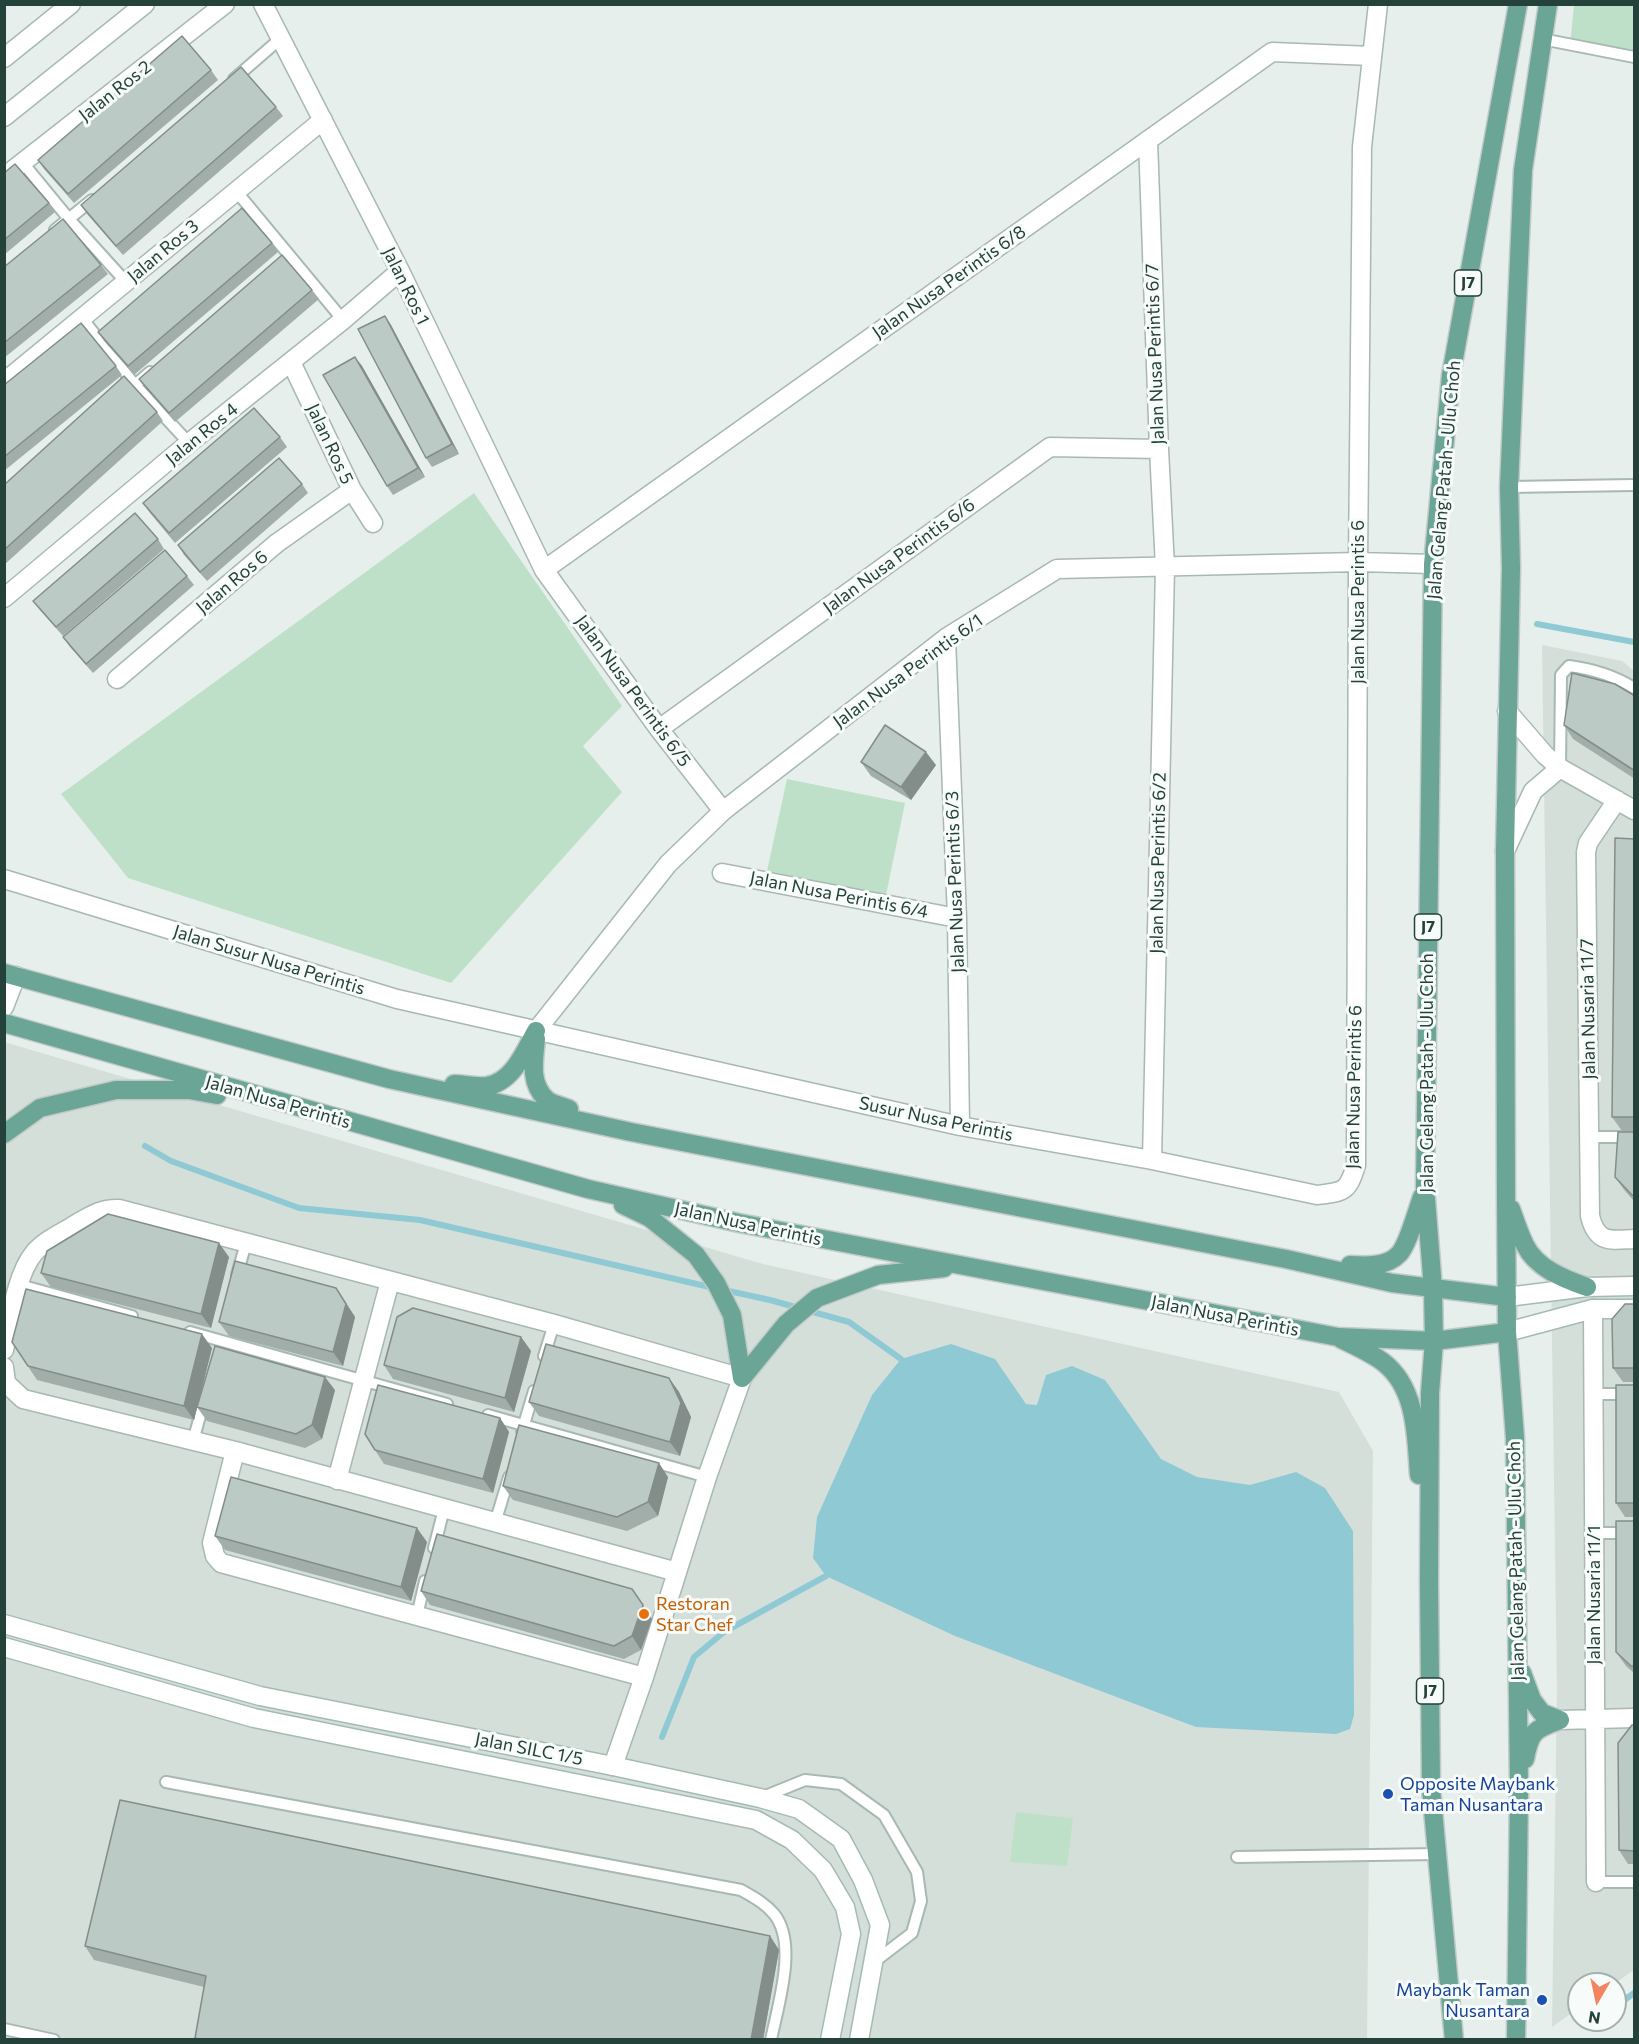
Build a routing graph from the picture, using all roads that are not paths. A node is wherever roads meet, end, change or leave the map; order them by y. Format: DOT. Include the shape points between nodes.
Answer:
graph roads {
  1 [pos="71,4"];
  2 [pos="145,4"];
  3 [pos="225,4"];
  4 [pos="263,4"];
  5 [pos="1378,4"];
  6 [pos="1518,4"];
  7 [pos="1548,4"];
  8 [pos="280,39"];
  9 [pos="1542,39"];
  10 [pos="1372,56"];
  11 [pos="1635,57"];
  12 [pos="4,58"];
  13 [pos="228,84"];
  14 [pos="4,117"];
  15 [pos="323,120"];
  16 [pos="1148,140"];
  17 [pos="23,163"];
  18 [pos="4,177"];
  19 [pos="105,189"];
  20 [pos="236,191"];
  21 [pos="69,219"];
  22 [pos="47,238"];
  23 [pos="290,258"];
  24 [pos="281,266"];
  25 [pos="400,271"];
  26 [pos="126,282"];
  27 [pos="82,318"];
  28 [pos="343,320"];
  29 [pos="291,362"];
  30 [pos="162,363"];
  31 [pos="4,382"];
  32 [pos="132,382"];
  33 [pos="119,387"];
  34 [pos="189,443"];
  35 [pos="1159,449"];
  36 [pos="1635,485"];
  37 [pos="1509,487"];
  38 [pos="352,490"];
  39 [pos="373,523"];
  40 [pos="1358,562"];
  41 [pos="1433,564"];
  42 [pos="1165,567"];
  43 [pos="544,570"];
  44 [pos="4,597"];
  45 [pos="946,638"];
  46 [pos="117,679"];
  47 [pos="1635,688"];
  48 [pos="1508,711"];
  49 [pos="659,729"];
  50 [pos="1560,768"];
  51 [pos="1617,800"];
  52 [pos="1635,810"];
  53 [pos="723,811"];
  54 [pos="1505,851"];
  55 [pos="722,873"];
  56 [pos="4,879"];
  57 [pos="957,918"];
  58 [pos="10,975"];
  59 [pos="4,1007"];
  60 [pos="4,1023"];
  61 [pos="536,1031"];
  62 [pos="389,1079"];
  63 [pos="319,1114"];
  64 [pos="960,1126"];
  65 [pos="632,1132"];
  66 [pos="4,1134"];
  67 [pos="1590,1137"];
  68 [pos="1635,1137"];
  69 [pos="1152,1160"];
  70 [pos="1425,1186"];
  71 [pos="588,1189"];
  72 [pos="1338,1193"];
  73 [pos="1506,1196"];
  74 [pos="1635,1239"];
  75 [pos="246,1243"];
  76 [pos="1286,1259"];
  77 [pos="962,1266"];
  78 [pos="390,1281"];
  79 [pos="20,1285"];
  80 [pos="234,1286"];
  81 [pos="1635,1286"];
  82 [pos="1587,1287"];
  83 [pos="1433,1289"];
  84 [pos="1507,1297"];
  85 [pos="1593,1309"];
  86 [pos="1635,1309"];
  87 [pos="142,1319"];
  88 [pos="554,1324"];
  89 [pos="175,1328"];
  90 [pos="1507,1332"];
  91 [pos="1338,1337"];
  92 [pos="1434,1341"];
  93 [pos="4,1350"];
  94 [pos="4,1367"];
  95 [pos="540,1369"];
  96 [pos="742,1378"];
  97 [pos="363,1381"];
  98 [pos="537,1381"];
  99 [pos="208,1385"];
  100 [pos="1593,1394"];
  101 [pos="1635,1394"];
  102 [pos="455,1406"];
  103 [pos="478,1413"];
  104 [pos="524,1426"];
  105 [pos="193,1441"];
  106 [pos="518,1447"];
  107 [pos="235,1451"];
  108 [pos="511,1469"];
  109 [pos="707,1477"];
  110 [pos="337,1480"];
  111 [pos="444,1509"];
  112 [pos="495,1523"];
  113 [pos="1593,1533"];
  114 [pos="1635,1533"];
  115 [pos="677,1572"];
  116 [pos="1429,1581"];
  117 [pos="417,1616"];
  118 [pos="4,1624"];
  119 [pos="1517,1639"];
  120 [pos="5,1648"];
  121 [pos="644,1677"];
  122 [pos="1594,1719"];
  123 [pos="1635,1719"];
  124 [pos="1560,1720"];
  125 [pos="613,1766"];
  126 [pos="166,1782"];
  127 [pos="1519,1790"];
  128 [pos="760,1798"];
  129 [pos="1438,1854"];
  130 [pos="1237,1857"];
  131 [pos="1596,1882"];
  132 [pos="1635,1882"];
  133 [pos="874,1962"];
  134 [pos="4,2029"];
  135 [pos="54,2040"];
  136 [pos="771,2040"];
  137 [pos="830,2040"];
  138 [pos="859,2040"];
  139 [pos="1454,2040"];
  140 [pos="1516,2040"];
  1 -- 12 [label="street"];
  2 -- 14 [label="street"];
  3 -- 17 [label="street, Jalan Ros 2"];
  4 -- 8 [label="street, Jalan Ros 1"];
  5 -- 10 [label="street, Jalan Nusa Perintis 6"];
  6 -- 41 [label="main road, Jalan Gelang Patah - Ulu Choh / J7" via="1452,375"];
  7 -- 9 [label="main road, Jalan Gelang Patah - Ulu Choh"];
  8 -- 13 [label="lane"];
  8 -- 15 [label="street, Jalan Ros 1"];
  9 -- 11 [label="lane"];
  9 -- 37 [label="main road, Jalan Gelang Patah - Ulu Choh" via="1523,170"];
  10 -- 16 [label="street, Jalan Nusa Perintis 6/8" via="1272,52"];
  10 -- 40 [label="street, Jalan Nusa Perintis 6" via="1362,147"];
  15 -- 20 [label="street, Jalan Ros 3"];
  15 -- 25 [label="street, Jalan Ros 1"];
  16 -- 35 [label="street, Jalan Nusa Perintis 6/7"];
  16 -- 43 [label="street, Jalan Nusa Perintis 6/8"];
  17 -- 18 [label="street, Jalan Ros 2"];
  17 -- 21 [label="lane"];
  19 -- 21 [label="lane"];
  20 -- 23 [label="lane"];
  20 -- 26 [label="street, Jalan Ros 3"];
  21 -- 22 [label="lane"];
  21 -- 26 [label="lane"];
  23 -- 24 [label="lane"];
  23 -- 28 [label="lane"];
  25 -- 28 [label="street, Jalan Ros 4"];
  25 -- 43 [label="street, Jalan Ros 1"];
  26 -- 27 [label="street, Jalan Ros 3"];
  27 -- 31 [label="street, Jalan Ros 3"];
  27 -- 32 [label="lane"];
  28 -- 29 [label="street, Jalan Ros 4"];
  29 -- 34 [label="street, Jalan Ros 4"];
  29 -- 38 [label="street, Jalan Ros 5"];
  30 -- 32 [label="lane"];
  32 -- 33 [label="lane"];
  32 -- 34 [label="lane"];
  34 -- 44 [label="street, Jalan Ros 4"];
  35 -- 42 [label="street, Jalan Nusa Perintis 6/7"];
  35 -- 49 [label="street, Jalan Nusa Perintis 6/6" via="1050,447"];
  36 -- 37 [label="lane"];
  37 -- 48 [label="main road, Jalan Gelang Patah - Ulu Choh"];
  38 -- 39 [label="street, Jalan Ros 5"];
  38 -- 46 [label="street, Jalan Ros 6" via="277,543"];
  40 -- 41 [label="street, Jalan Nusa Perintis 6/1"];
  40 -- 42 [label="street, Jalan Nusa Perintis 6/1"];
  40 -- 72 [label="street, Jalan Nusa Perintis 6" via="1356,1165 1351,1184"];
  41 -- 70 [label="main road, Jalan Gelang Patah - Ulu Choh / J7"];
  42 -- 45 [label="street, Jalan Nusa Perintis 6/1" via="1057,569"];
  42 -- 69 [label="street, Jalan Nusa Perintis 6/2"];
  43 -- 49 [label="street, Jalan Nusa Perintis 6/5"];
  45 -- 53 [label="street, Jalan Nusa Perintis 6/1"];
  45 -- 57 [label="street, Jalan Nusa Perintis 6/3"];
  47 -- 50 [label="lane" via="1602,672 1569,666 1561,675"];
  48 -- 50 [label="street"];
  48 -- 54 [label="main road, Jalan Gelang Patah - Ulu Choh"];
  49 -- 53 [label="street, Jalan Nusa Perintis 6/5"];
  50 -- 51 [label="street"];
  50 -- 54 [label="street" via="1533,791"];
  51 -- 52 [label="street"];
  51 -- 67 [label="street, Jalan Nusaria 11/7" via="1586,852"];
  53 -- 61 [label="street, Jalan Nusa Perintis 6/1" via="668,864"];
  54 -- 73 [label="main road, Jalan Gelang Patah - Ulu Choh"];
  55 -- 57 [label="street, Jalan Nusa Perintis 6/4"];
  56 -- 61 [label="street, Jalan Susur Nusa Perintis" via="397,999"];
  57 -- 64 [label="street, Jalan Nusa Perintis 6/3"];
  58 -- 59 [label="street"];
  58 -- 62 [label="main road"];
  60 -- 63 [label="main road, Jalan Nusa Perintis"];
  61 -- 62 [label="main road" via="505,1079 487,1086"];
  61 -- 64 [label="street, Susur Nusa Perintis"];
  61 -- 65 [label="main road" via="535,1082 547,1101"];
  62 -- 65 [label="main road"];
  63 -- 66 [label="main road" via="189,1090 116,1090 40,1108"];
  63 -- 71 [label="main road, Jalan Nusa Perintis"];
  64 -- 69 [label="street, Susur Nusa Perintis"];
  65 -- 76 [label="main road"];
  67 -- 68 [label="lane"];
  67 -- 74 [label="street, Jalan Nusaria 11/7" via="1593,1227 1607,1240"];
  69 -- 72 [label="street, Susur Nusa Perintis" via="1317,1195"];
  70 -- 76 [label="main road" via="1399,1254 1387,1261 1370,1267"];
  70 -- 83 [label="main road, Jalan Gelang Patah - Ulu Choh / J7"];
  71 -- 77 [label="main road, Jalan Nusa Perintis"];
  71 -- 96 [label="main road" via="650,1218 696,1255 732,1315"];
  73 -- 82 [label="main road" via="1525,1247 1559,1277"];
  73 -- 84 [label="main road, Jalan Gelang Patah - Ulu Choh"];
  75 -- 78 [label="street"];
  75 -- 79 [label="street" via="108,1209 46,1242 27,1264"];
  75 -- 80 [label="lane"];
  76 -- 83 [label="main road"];
  77 -- 91 [label="main road, Jalan Nusa Perintis"];
  77 -- 96 [label="main road" via="878,1275 817,1298 786,1324"];
  78 -- 88 [label="street"];
  78 -- 97 [label="street"];
  79 -- 87 [label="lane"];
  79 -- 93 [label="street"];
  81 -- 82 [label="street"];
  82 -- 84 [label="street"];
  83 -- 84 [label="main road"];
  83 -- 92 [label="main road, Jalan Gelang Patah - Ulu Choh / J7"];
  84 -- 90 [label="main road, Jalan Gelang Patah - Ulu Choh"];
  85 -- 86 [label="street"];
  85 -- 90 [label="street"];
  85 -- 100 [label="street, Jalan Nusaria 11/1"];
  88 -- 95 [label="lane"];
  88 -- 96 [label="street"];
  89 -- 97 [label="lane"];
  90 -- 92 [label="main road, Jalan Nusa Perintis"];
  90 -- 119 [label="main road, Jalan Gelang Patah - Ulu Choh" via="1515,1438"];
  91 -- 92 [label="main road, Jalan Nusa Perintis"];
  91 -- 116 [label="main road" via="1383,1362 1402,1383 1414,1416"];
  92 -- 116 [label="main road, Jalan Gelang Patah - Ulu Choh / J7"];
  94 -- 105 [label="street" via="6,1383 23,1399"];
  96 -- 109 [label="street"];
  97 -- 102 [label="lane"];
  97 -- 110 [label="street"];
  98 -- 104 [label="lane"];
  99 -- 105 [label="lane"];
  100 -- 101 [label="lane"];
  100 -- 113 [label="street, Jalan Nusaria 11/1"];
  103 -- 104 [label="lane"];
  104 -- 106 [label="lane"];
  104 -- 109 [label="lane"];
  105 -- 107 [label="street"];
  107 -- 110 [label="street"];
  107 -- 117 [label="street" via="212,1543 221,1563"];
  108 -- 112 [label="lane"];
  109 -- 115 [label="street"];
  110 -- 111 [label="street"];
  111 -- 112 [label="street"];
  111 -- 117 [label="lane"];
  112 -- 115 [label="street"];
  113 -- 114 [label="lane"];
  113 -- 122 [label="street, Jalan Nusaria 11/1"];
  115 -- 121 [label="street"];
  116 -- 129 [label="main road, Jalan Gelang Patah - Ulu Choh / J7" via="1431,1788"];
  117 -- 121 [label="street"];
  118 -- 125 [label="street, Jalan SILC 1/5" via="260,1696"];
  119 -- 124 [label="main road" via="1523,1679 1532,1700 1542,1713"];
  119 -- 127 [label="main road, Jalan Gelang Patah - Ulu Choh"];
  120 -- 137 [label="street, Jalan SILC 1/5" via="254,1718 756,1820 792,1840 823,1870 845,1907 850,1934"];
  121 -- 125 [label="street"];
  122 -- 123 [label="street"];
  122 -- 124 [label="street"];
  122 -- 131 [label="street, Jalan Nusaria 11/1"];
  124 -- 127 [label="main road" via="1540,1727 1531,1736"];
  125 -- 128 [label="street, Jalan SILC 1/5"];
  126 -- 136 [label="lane" via="741,1890 759,1899 775,1915 785,1934 787,1957"];
  127 -- 140 [label="main road, Jalan Gelang Patah - Ulu Choh"];
  128 -- 133 [label="street, Jalan SILC 1/5" via="799,1809 841,1839 863,1880 880,1926"];
  128 -- 133 [label="lane" via="805,1780 841,1784 884,1815 917,1872 921,1901 912,1933"];
  129 -- 130 [label="lane"];
  129 -- 139 [label="main road, Jalan Gelang Patah - Ulu Choh / J7"];
  131 -- 132 [label="lane"];
  133 -- 138 [label="street, Jalan SILC 1/5"];
  134 -- 135 [label="lane"];
}
